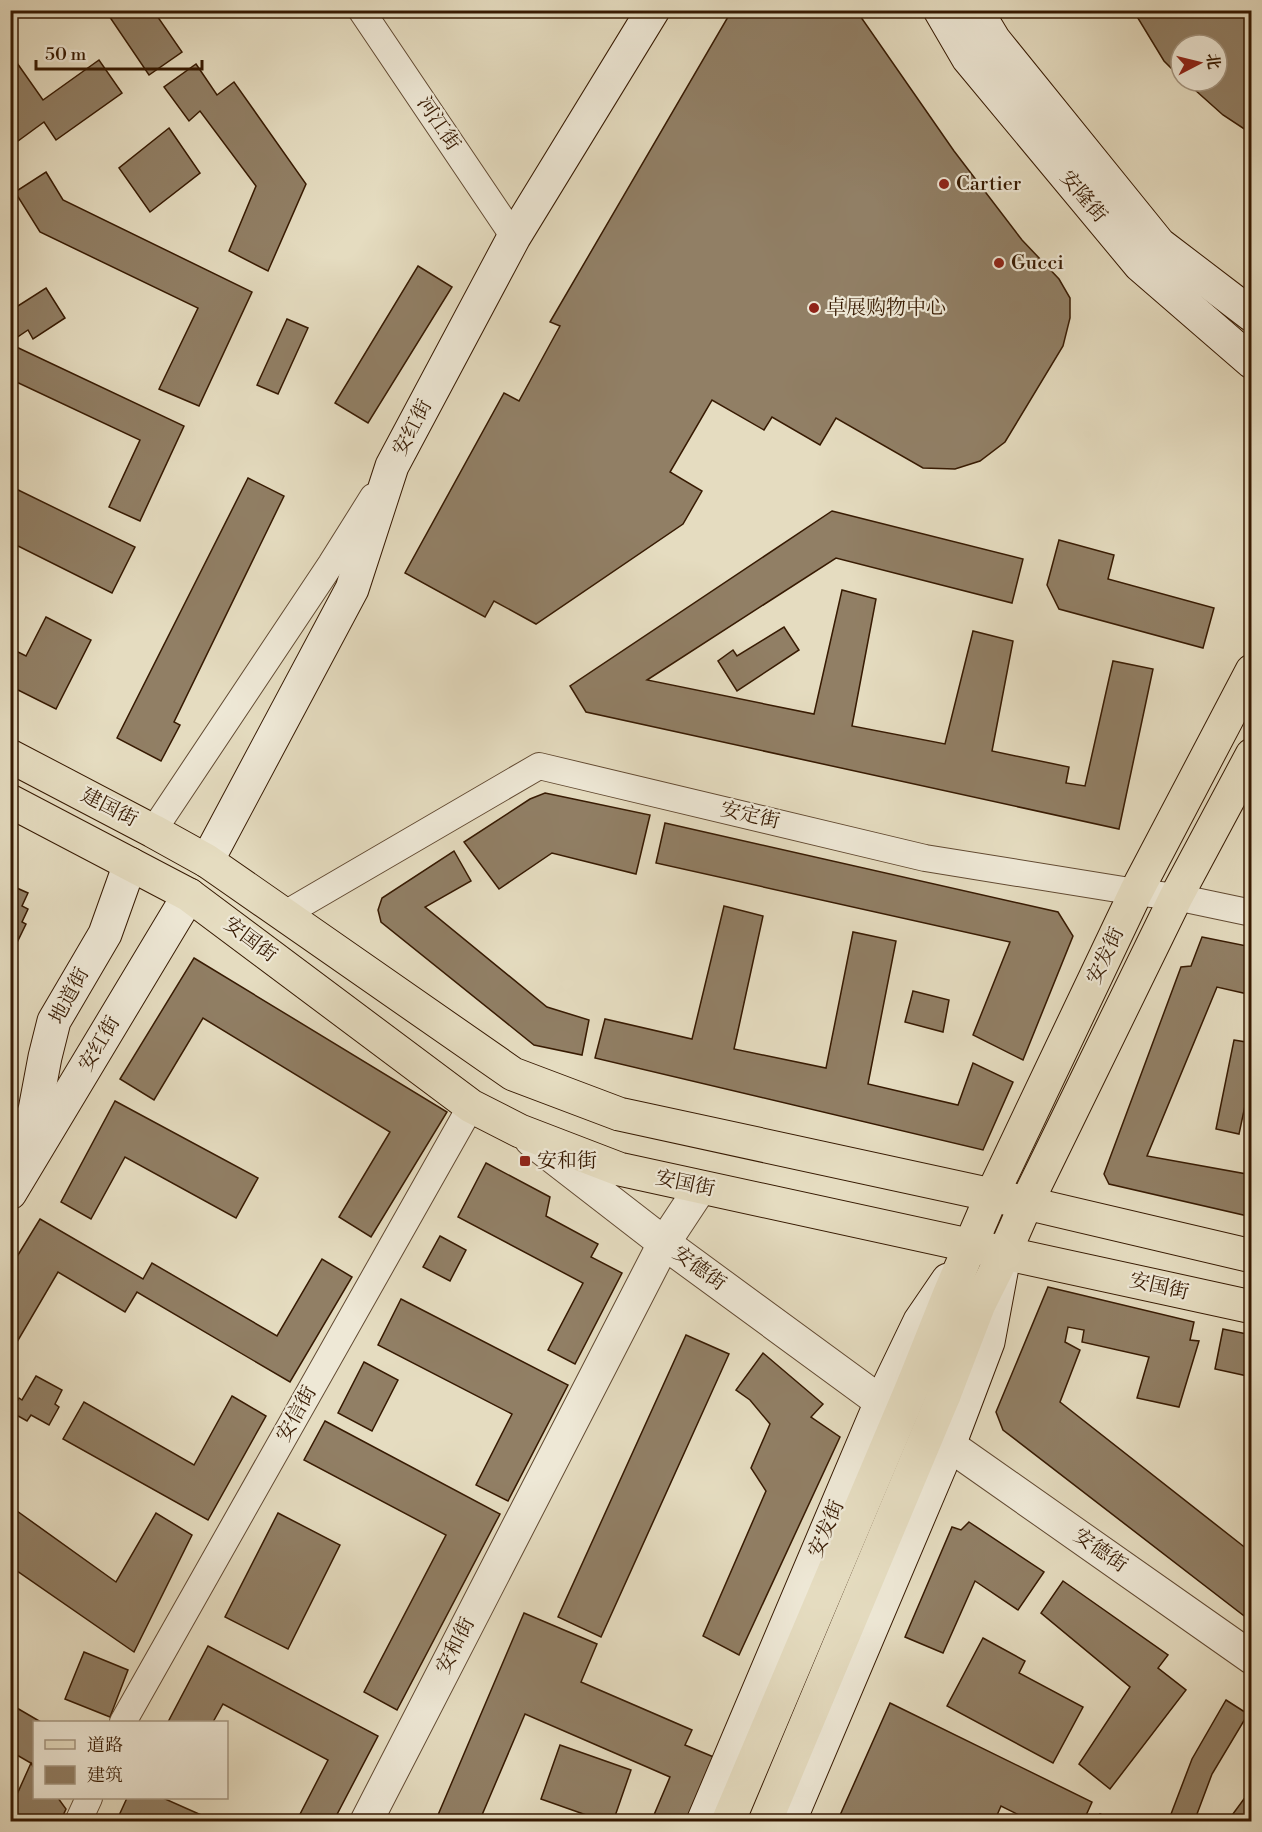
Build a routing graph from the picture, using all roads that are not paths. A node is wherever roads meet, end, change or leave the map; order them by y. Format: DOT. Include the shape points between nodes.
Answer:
graph roads {
  1 [pos="362,10"];
  2 [pos="653,10"];
  3 [pos="940,10"];
  4 [pos="976,10"];
  5 [pos="514,237"];
  6 [pos="1251,315"];
  7 [pos="1251,362"];
  8 [pos="392,466"];
  9 [pos="1251,671"];
  10 [pos="1251,754"];
  11 [pos="10,756"];
  12 [pos="10,801"];
  13 [pos="153,831"];
  14 [pos="207,861"];
  15 [pos="130,864"];
  16 [pos="1136,892"];
  17 [pos="189,895"];
  18 [pos="1176,897"];
  19 [pos="1251,913"];
  20 [pos="285,915"];
  21 [pos="471,1106"];
  22 [pos="520,1131"];
  23 [pos="10,1166"];
  24 [pos="701,1187"];
  25 [pos="10,1193"];
  26 [pos="992,1195"];
  27 [pos="1026,1204"];
  28 [pos="664,1243"];
  29 [pos="970,1246"];
  30 [pos="1005,1252"];
  31 [pos="1251,1256"];
  32 [pos="1251,1307"];
  33 [pos="881,1402"];
  34 [pos="949,1445"];
  35 [pos="1251,1658"];
  36 [pos="124,1721"];
  37 [pos="88,1799"];
  38 [pos="78,1821"];
  39 [pos="366,1821"];
  40 [pos="703,1821"];
  41 [pos="728,1821"];
  42 [pos="765,1821"];
  43 [pos="789,1821"];
  1 -- 5 [label="street, 河江街"];
  2 -- 5 [label="main road, 安红街"];
  3 -- 7 [label="main road, 安隆街" via="968,58 1140,265"];
  4 -- 6 [label="main road, 安隆街" via="994,40 1159,244"];
  5 -- 8 [label="main road, 安红街"];
  8 -- 13 [label="street"];
  8 -- 14 [label="main road, 安红街" via="352,590"];
  9 -- 16 [label="main road, 安发街"];
  10 -- 18 [label="main road, 安发街"];
  11 -- 13 [label="main road, 建国街"];
  12 -- 15 [label="main road, 建国街"];
  13 -- 14 [label="main road, 建国街"];
  14 -- 20 [label="main road, 安国街"];
  15 -- 17 [label="main road, 建国街"];
  15 -- 23 [label="main road, 地道街" via="105,934 54,1021 35,1110"];
  16 -- 18 [label="street, 安定街"];
  16 -- 20 [label="street, 安定街" via="925,858 539,766"];
  16 -- 26 [label="main road, 安发街"];
  17 -- 21 [label="main road, 安国街"];
  17 -- 25 [label="main road, 安红街"];
  18 -- 19 [label="street, 安定街"];
  18 -- 27 [label="main road, 安发街"];
  20 -- 26 [label="main road, 安国街" via="513,1074 619,1114"];
  21 -- 22 [label="main road, 安国街"];
  21 -- 36 [label="street, 安信街"];
  22 -- 24 [label="main road, 安国街" via="619,1169"];
  22 -- 28 [label="street, 安德街"];
  24 -- 28 [label="street, 安和街"];
  24 -- 29 [label="main road, 安国街"];
  26 -- 27 [label="main road, 安国街"];
  26 -- 29 [label="main road, 安发街"];
  27 -- 30 [label="main road, 安发街"];
  27 -- 31 [label="main road, 安国街"];
  28 -- 33 [label="street, 安德街"];
  28 -- 39 [label="street, 安和街"];
  29 -- 30 [label="main road, 安国街"];
  29 -- 33 [label="main road, 安发街" via="920,1321"];
  29 -- 41 [label="main road, 安发街"];
  30 -- 32 [label="main road, 安国街"];
  30 -- 34 [label="main road, 安发街" via="988,1342"];
  30 -- 42 [label="main road, 安发街"];
  33 -- 40 [label="main road, 安发街"];
  34 -- 35 [label="street, 安德街"];
  34 -- 43 [label="main road, 安发街"];
  37 -- 38 [label="street"];
}
